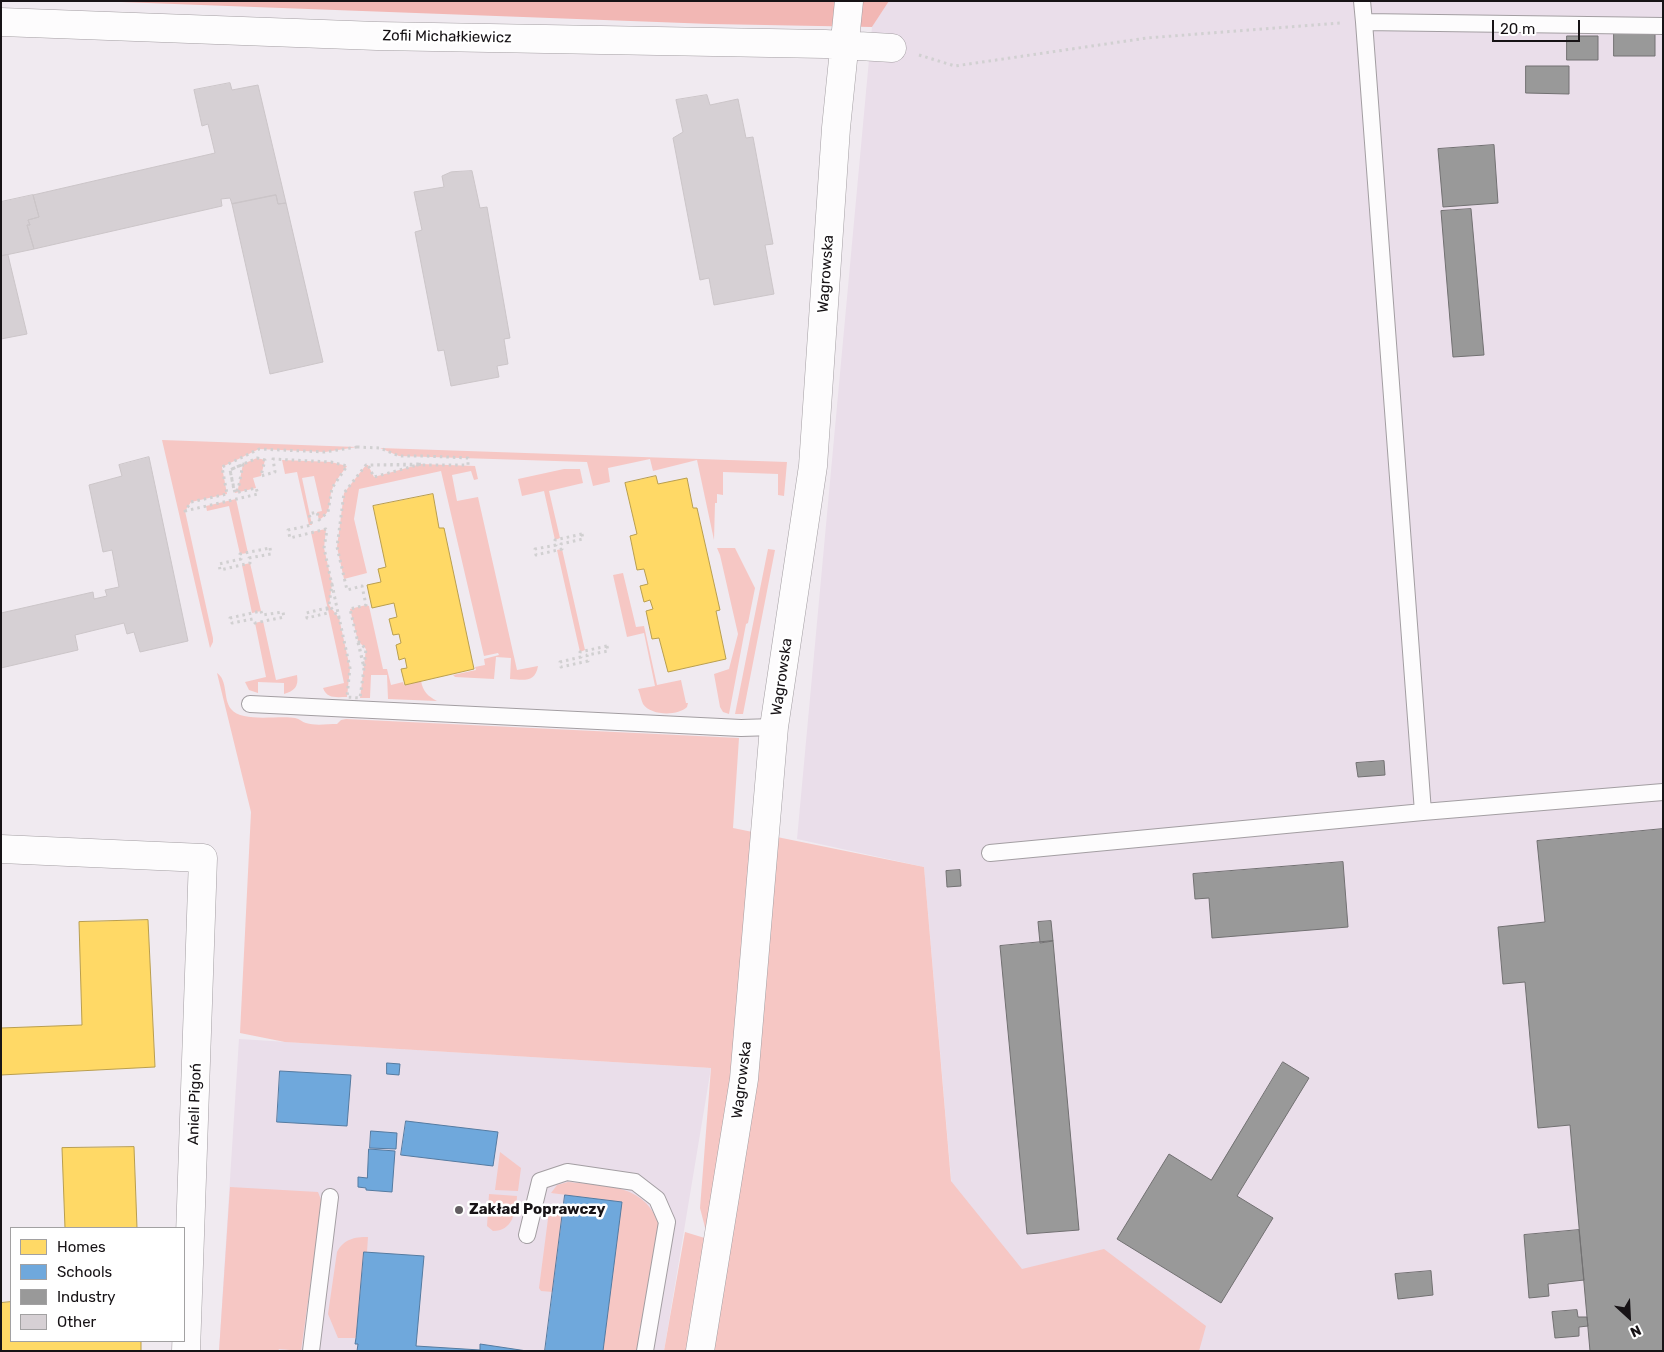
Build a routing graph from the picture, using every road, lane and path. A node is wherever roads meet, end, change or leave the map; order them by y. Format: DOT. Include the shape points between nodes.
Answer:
graph roads {
  1 [pos="849,1"];
  2 [pos="1362,1"];
  3 [pos="1,22"];
  4 [pos="1364,22"];
  5 [pos="1663,26"];
  6 [pos="844,45"];
  7 [pos="892,48"];
  8 [pos="243,464"];
  9 [pos="421,464"];
  10 [pos="368,465"];
  11 [pos="234,490"];
  12 [pos="582,539"];
  13 [pos="270,548"];
  14 [pos="332,584"];
  15 [pos="327,608"];
  16 [pos="262,615"];
  17 [pos="358,641"];
  18 [pos="607,646"];
  19 [pos="360,650"];
  20 [pos="250,704"];
  21 [pos="774,727"];
  22 [pos="1663,792"];
  23 [pos="1422,812"];
  24 [pos="1,849"];
  25 [pos="990,853"];
  26 [pos="330,1197"];
  27 [pos="527,1235"];
  28 [pos="186,1351"];
  29 [pos="312,1351"];
  30 [pos="645,1351"];
  31 [pos="700,1351"];
  1 -- 6 [label="street, Wagrowska"];
  2 -- 4 [label="lane"];
  3 -- 6 [label="street, Zofii Michałkiewicz" via="377,36"];
  4 -- 5 [label="lane"];
  4 -- 7 [label="path" via="1147,38 955,66"];
  4 -- 23 [label="lane"];
  6 -- 7 [label="street, Zofii Michałkiewicz"];
  6 -- 21 [label="street, Wagrowska" via="813,466"];
  8 -- 11 [label="path" via="238,490"];
  8 -- 11 [label="path" via="230,470"];
  8 -- 14 [label="path" via="257,458 265,460 262,476 275,472 272,459 347,466 332,488 328,512 319,520 317,512 309,514 312,525 288,530 290,538 326,529 324,548"];
  9 -- 10 [label="path"];
  9 -- 10 [label="path" via="374,477"];
  9 -- 11 [label="path" via="468,465 468,458 399,456 380,448 357,447 324,452 259,449 222,467 227,494 191,502 185,511 258,494 256,488 235,493"];
  10 -- 17 [label="path" via="344,493 337,547 346,590 362,586 366,605 350,609"];
  12 -- 12 [label="path" via="561,544 562,549 536,555 535,550 556,545 555,540 582,534"];
  13 -- 13 [label="path" via="270,554 249,558 250,563 220,570 219,564 241,559 240,554"];
  14 -- 14 [label="path" via="329,605 339,618 334,592"];
  14 -- 19 [label="path" via="350,668 347,697 360,698 364,668"];
  15 -- 15 [label="path" via="328,613 307,618 306,613"];
  16 -- 16 [label="path" via="283,612 284,616 254,623 253,619 232,623 230,618 261,611"];
  17 -- 19 [label="path"];
  17 -- 19 [label="path" via="366,649 364,668"];
  18 -- 18 [label="path" via="608,651 587,655 588,661 561,667 560,662 581,657 580,652"];
  20 -- 21 [label="lane"];
  21 -- 31 [label="street, Wagrowska" via="744,1079"];
  22 -- 23 [label="lane"];
  23 -- 25 [label="lane"];
  24 -- 28 [label="street, Anieli Pigoń" via="203,858"];
  26 -- 29 [label="lane"];
  27 -- 30 [label="lane" via="540,1181 567,1172 635,1182 657,1199 667,1222"];
}
